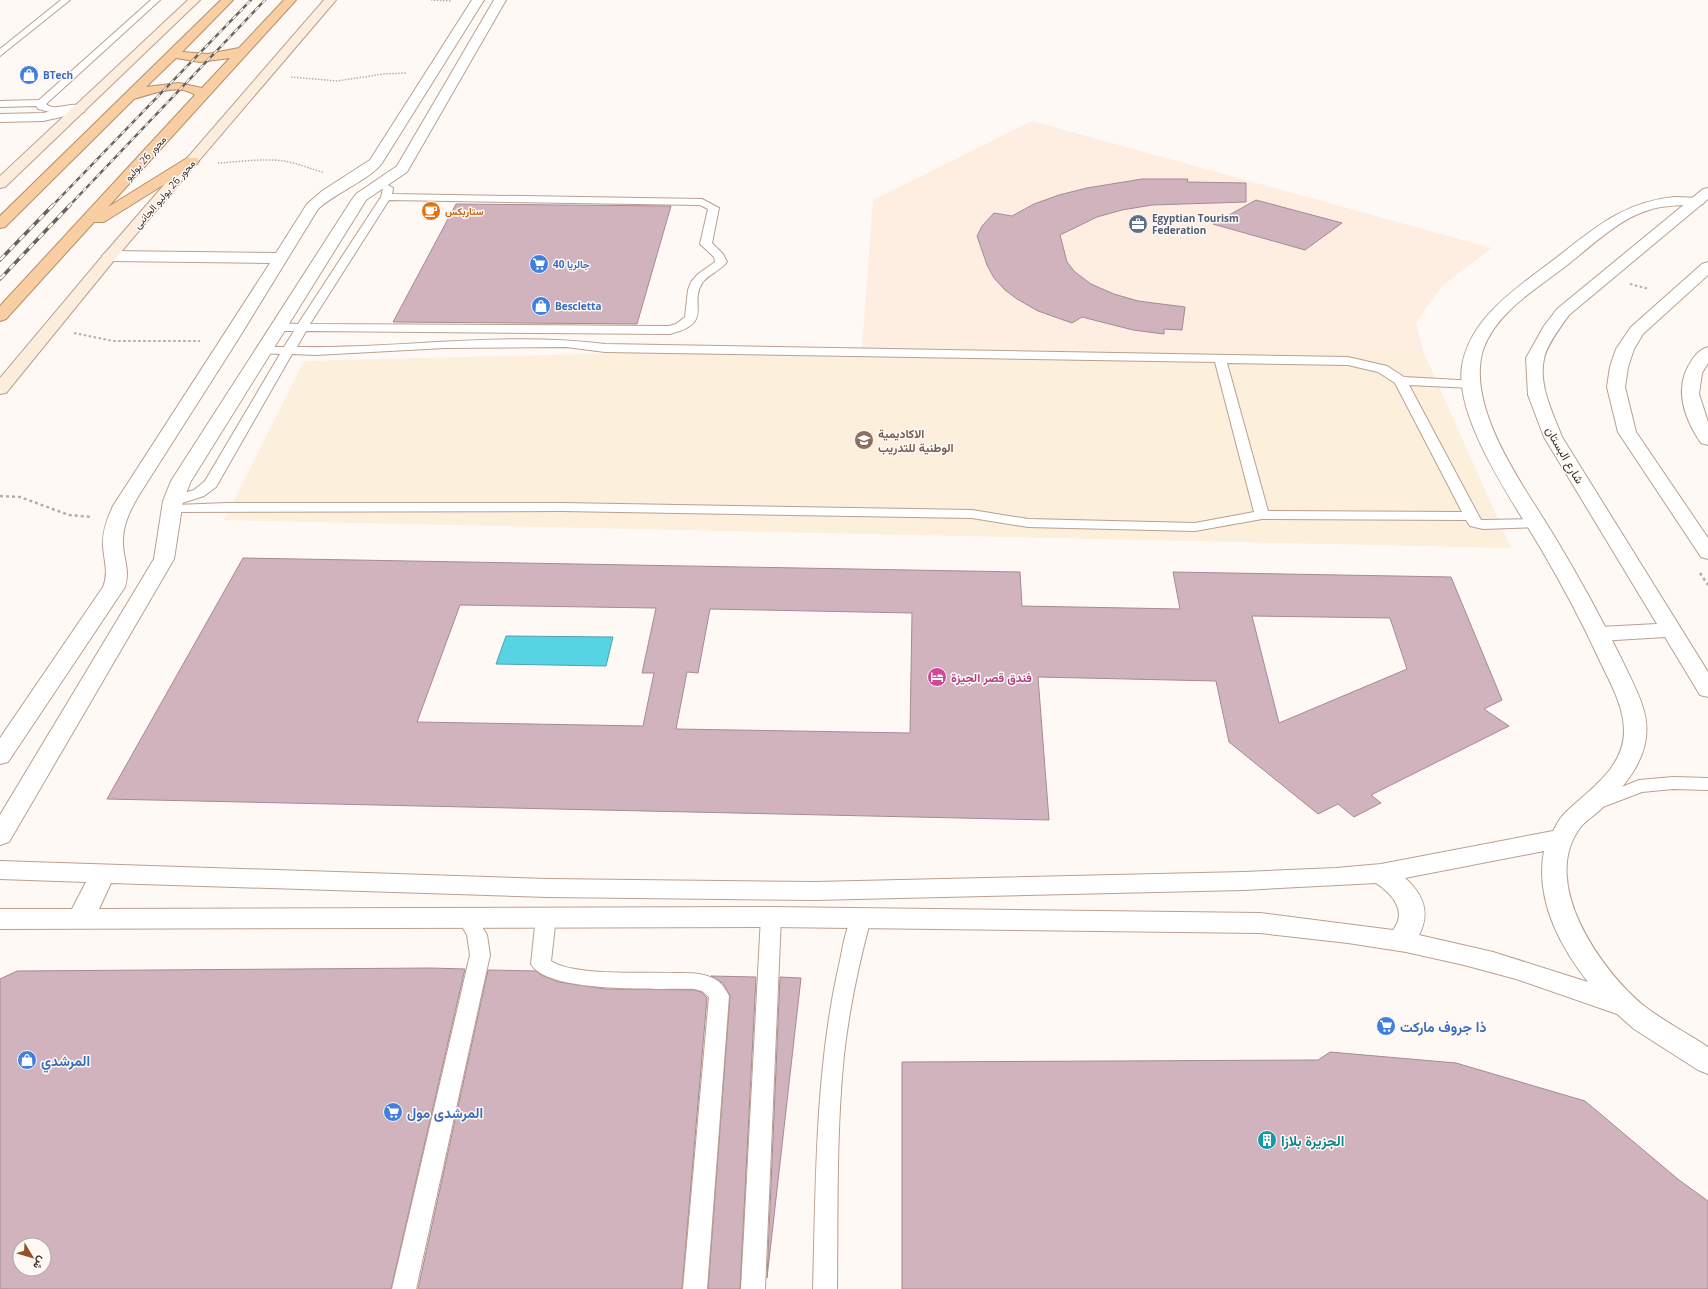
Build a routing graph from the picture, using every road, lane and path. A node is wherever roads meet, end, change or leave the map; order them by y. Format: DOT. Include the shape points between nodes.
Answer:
graph roads {
  1 [pos="66,0"];
  2 [pos="156,0"];
  3 [pos="194,0"];
  4 [pos="227,0"];
  5 [pos="290,0"];
  6 [pos="330,0"];
  7 [pos="478,0"];
  8 [pos="500,0"];
  9 [pos="244,51"];
  10 [pos="0,53"];
  11 [pos="174,53"];
  12 [pos="267,74"];
  13 [pos="430,75"];
  14 [pos="203,95"];
  15 [pos="129,96"];
  16 [pos="41,103"];
  17 [pos="0,104"];
  18 [pos="80,108"];
  19 [pos="0,118"];
  20 [pos="402,120"];
  21 [pos="429,120"];
  22 [pos="0,127"];
  23 [pos="46,140"];
  24 [pos="190,164"];
  25 [pos="366,171"];
  26 [pos="2,181"];
  27 [pos="383,191"];
  28 [pos="1703,196"];
  29 [pos="0,224"];
  30 [pos="75,235"];
  31 [pos="115,250"];
  32 [pos="283,253"];
  33 [pos="1708,267"];
  34 [pos="1605,277"];
  35 [pos="1675,297"];
  36 [pos="0,316"];
  37 [pos="53,327"];
  38 [pos="302,327"];
  39 [pos="256,340"];
  40 [pos="289,350"];
  41 [pos="1708,352"];
  42 [pos="1220,358"];
  43 [pos="1400,381"];
  44 [pos="1472,384"];
  45 [pos="0,389"];
  46 [pos="1708,439"];
  47 [pos="0,496"];
  48 [pos="172,505"];
  49 [pos="1262,515"];
  50 [pos="118,516"];
  51 [pos="1470,516"];
  52 [pos="1536,523"];
  53 [pos="1708,553"];
  54 [pos="1672,630"];
  55 [pos="1599,634"];
  56 [pos="1708,690"];
  57 [pos="0,756"];
  58 [pos="1708,784"];
  59 [pos="1590,806"];
  60 [pos="0,836"];
  61 [pos="1559,839"];
  62 [pos="0,870"];
  63 [pos="1382,873"];
  64 [pos="102,875"];
  65 [pos="548,888"];
  66 [pos="546,917"];
  67 [pos="771,917"];
  68 [pos="467,918"];
  69 [pos="861,918"];
  70 [pos="0,919"];
  71 [pos="81,919"];
  72 [pos="1400,940"];
  73 [pos="1625,1006"];
  74 [pos="1700,1052"];
  75 [pos="1708,1062"];
  76 [pos="404,1289"];
  77 [pos="695,1289"];
  78 [pos="753,1289"];
  79 [pos="825,1289"];
  1 -- 10 [label="lane"];
  2 -- 16 [label="lane"];
  3 -- 18 [label="main road"];
  4 -- 11 [label="highway"];
  5 -- 9 [label="highway, محور 26 يوليو"];
  6 -- 12 [label="main road, محور 26 يوليو الجانبى"];
  7 -- 13 [label="street"];
  8 -- 21 [label="street"];
  9 -- 11 [label="highway" via="200,58"];
  9 -- 14 [label="highway, محور 26 يوليو"];
  11 -- 15 [label="highway"];
  12 -- 13 [label="path" via="324,80 394,72"];
  12 -- 24 [label="main road, محور 26 يوليو الجانبى"];
  13 -- 20 [label="street"];
  14 -- 15 [label="highway" via="190,88 173,87"];
  14 -- 30 [label="highway, محور 26 يوليو"];
  15 -- 29 [label="highway"];
  16 -- 17 [label="lane"];
  16 -- 18 [label="lane" via="41,107 48,110"];
  18 -- 19 [label="street" via="43,117"];
  18 -- 23 [label="main road"];
  20 -- 21 [label="street"];
  20 -- 25 [label="street" via="375,163"];
  21 -- 27 [label="street" via="402,169"];
  22 -- 23 [label="street" via="36,131 42,133"];
  23 -- 26 [label="main road"];
  24 -- 25 [label="path" via="271,160 285,161 324,172"];
  24 -- 30 [label="highway"];
  24 -- 31 [label="main road, محور 26 يوليو الجانبى"];
  25 -- 32 [label="street" via="318,200"];
  27 -- 38 [label="lane"];
  27 -- 38 [label="lane" via="702,202 714,208 706,244 719,256 721,262 696,284 690,320 683,327 670,330"];
  27 -- 39 [label="street" via="361,197"];
  28 -- 34 [label="street, شارع البستان"];
  28 -- 44 [label="street" via="1656,204 1627,214 1520,294 1494,318 1478,342 1471,365"];
  30 -- 36 [label="highway, محور 26 يوليو"];
  31 -- 32 [label="street"];
  31 -- 37 [label="main road, محور 26 يوليو الجانبى"];
  32 -- 39 [label="street"];
  33 -- 35 [label="street"];
  34 -- 35 [label="path"];
  34 -- 54 [label="street, شارع البستان" via="1563,312 1542,341 1535,358 1537,395 1552,438"];
  35 -- 53 [label="street" via="1637,331 1625,349 1616,387 1627,432"];
  37 -- 39 [label="path" via="113,341"];
  37 -- 45 [label="main road, محور 26 يوليو الجانبى"];
  38 -- 39 [label="lane"];
  38 -- 40 [label="lane"];
  39 -- 40 [label="lane"];
  39 -- 48 [label="street" via="181,481"];
  39 -- 50 [label="street" via="129,495"];
  40 -- 42 [label="lane" via="566,343 605,348"];
  40 -- 48 [label="lane" via="211,484 199,493"];
  41 -- 46 [label="street" via="1693,372 1690,388 1692,406"];
  42 -- 43 [label="lane" via="1348,361 1380,367 1394,374"];
  42 -- 49 [label="lane"];
  43 -- 44 [label="lane"];
  43 -- 51 [label="lane"];
  44 -- 52 [label="street" via="1475,406 1484,432"];
  47 -- 50 [label="path" via="30,498 67,515"];
  48 -- 49 [label="lane" via="562,507 972,514 1028,523 1195,527"];
  48 -- 60 [label="street" via="164,560"];
  49 -- 51 [label="lane"];
  50 -- 57 [label="street" via="113,545 118,566 114,587"];
  51 -- 52 [label="lane" via="1480,525"];
  52 -- 55 [label="street"];
  54 -- 55 [label="street"];
  54 -- 56 [label="street, شارع البستان"];
  55 -- 59 [label="street" via="1635,711 1636,734 1631,753 1621,772"];
  58 -- 59 [label="lane" via="1674,782 1639,786"];
  59 -- 61 [label="street" via="1572,821"];
  61 -- 63 [label="street"];
  61 -- 73 [label="street" via="1554,868 1557,900 1568,928 1593,970"];
  62 -- 64 [label="street"];
  63 -- 65 [label="street" via="1244,882 823,890"];
  63 -- 72 [label="street" via="1406,894 1412,906 1413,919 1409,931"];
  64 -- 65 [label="street"];
  64 -- 71 [label="street"];
  65 -- 66 [label="street"];
  66 -- 67 [label="street"];
  66 -- 68 [label="street"];
  66 -- 77 [label="lane" via="541,964 551,971 578,978 699,982 714,989 719,996"];
  67 -- 69 [label="street"];
  67 -- 78 [label="lane"];
  68 -- 71 [label="street"];
  68 -- 76 [label="lane" via="476,929 480,941 480,955"];
  69 -- 72 [label="street" via="1260,923 1319,928"];
  69 -- 79 [label="lane" via="850,961 834,1055"];
  70 -- 71 [label="street"];
  72 -- 73 [label="street" via="1494,962"];
  73 -- 74 [label="street" via="1662,1032"];
  74 -- 75 [label="street"];
}
